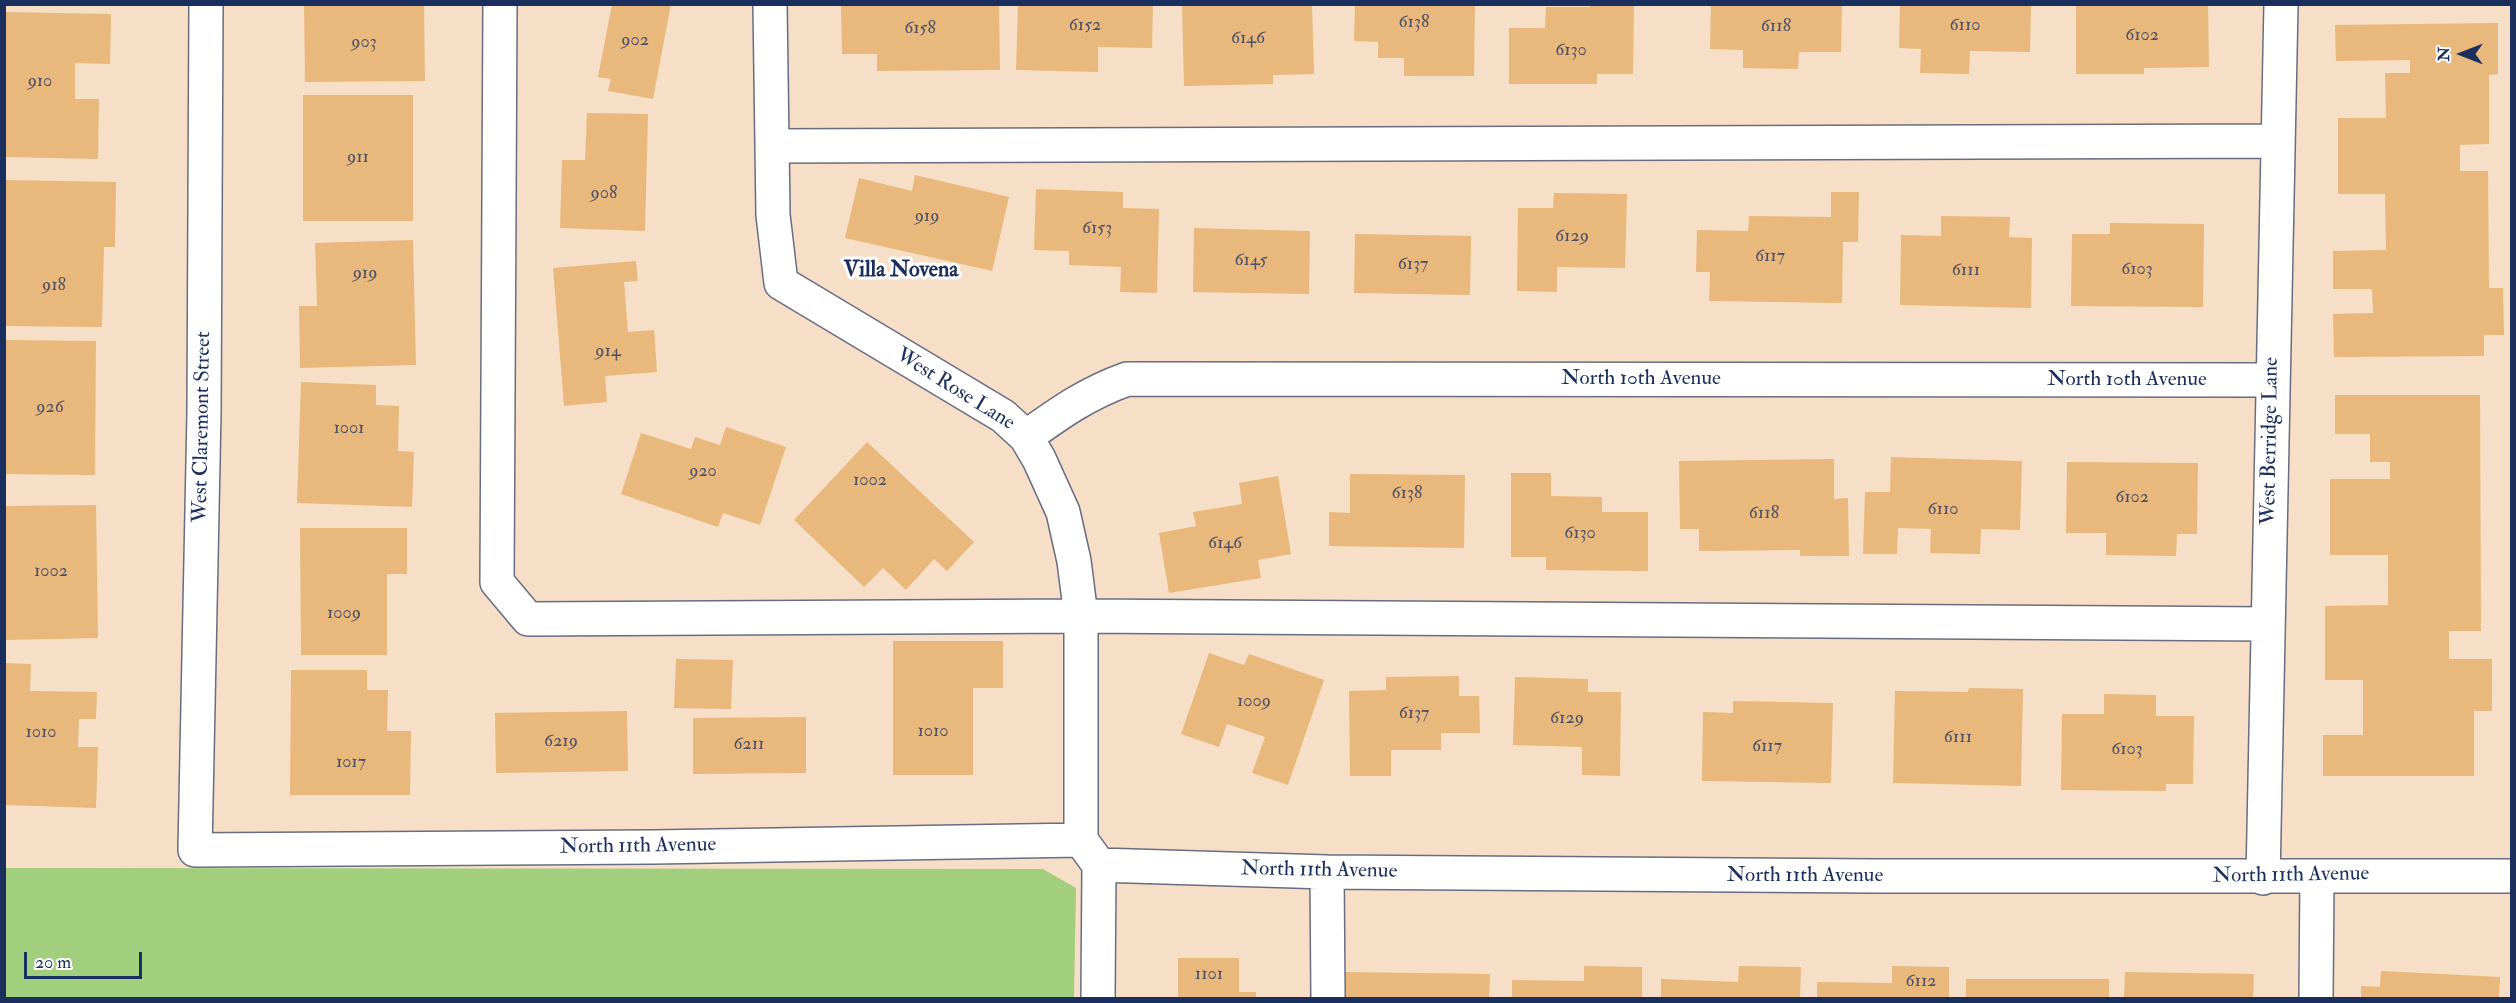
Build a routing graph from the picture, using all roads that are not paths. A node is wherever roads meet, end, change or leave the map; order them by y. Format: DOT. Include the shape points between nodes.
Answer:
graph roads {
  1 [pos="206,4"];
  2 [pos="500,4"];
  3 [pos="770,4"];
  4 [pos="2281,4"];
  5 [pos="2277,141"];
  6 [pos="773,146"];
  7 [pos="2272,381"];
  8 [pos="1026,437"];
  9 [pos="1081,616"];
  10 [pos="2268,624"];
  11 [pos="195,850"];
  12 [pos="1090,853"];
  13 [pos="1327,872"];
  14 [pos="2318,876"];
  15 [pos="2511,876"];
  16 [pos="2263,878"];
  17 [pos="1098,999"];
  18 [pos="1328,999"];
  19 [pos="2316,999"];
  1 -- 11 [label="street, West Claremont Street" via="204,401"];
  2 -- 9 [label="street" via="497,582 528,619"];
  3 -- 6 [label="street, West Rose Lane"];
  4 -- 5 [label="street, West Berridge Lane"];
  5 -- 6 [label="street"];
  5 -- 7 [label="street, West Berridge Lane"];
  6 -- 8 [label="street, West Rose Lane" via="773,215 781,283 1003,416"];
  7 -- 8 [label="street, North 10th Avenue" via="1127,379 1093,392"];
  7 -- 10 [label="street, West Berridge Lane"];
  8 -- 9 [label="street, West Rose Lane" via="1063,512"];
  9 -- 10 [label="street"];
  9 -- 12 [label="street, West Rose Lane"];
  10 -- 16 [label="street, West Berridge Lane"];
  11 -- 12 [label="street, North 11th Avenue" via="641,847"];
  12 -- 13 [label="street, North 11th Avenue"];
  12 -- 17 [label="street, West Rose Lane"];
  13 -- 16 [label="street, North 11th Avenue"];
  13 -- 18 [label="street"];
  14 -- 15 [label="street, North 11th Avenue"];
  14 -- 16 [label="street, North 11th Avenue"];
  14 -- 19 [label="street"];
}
